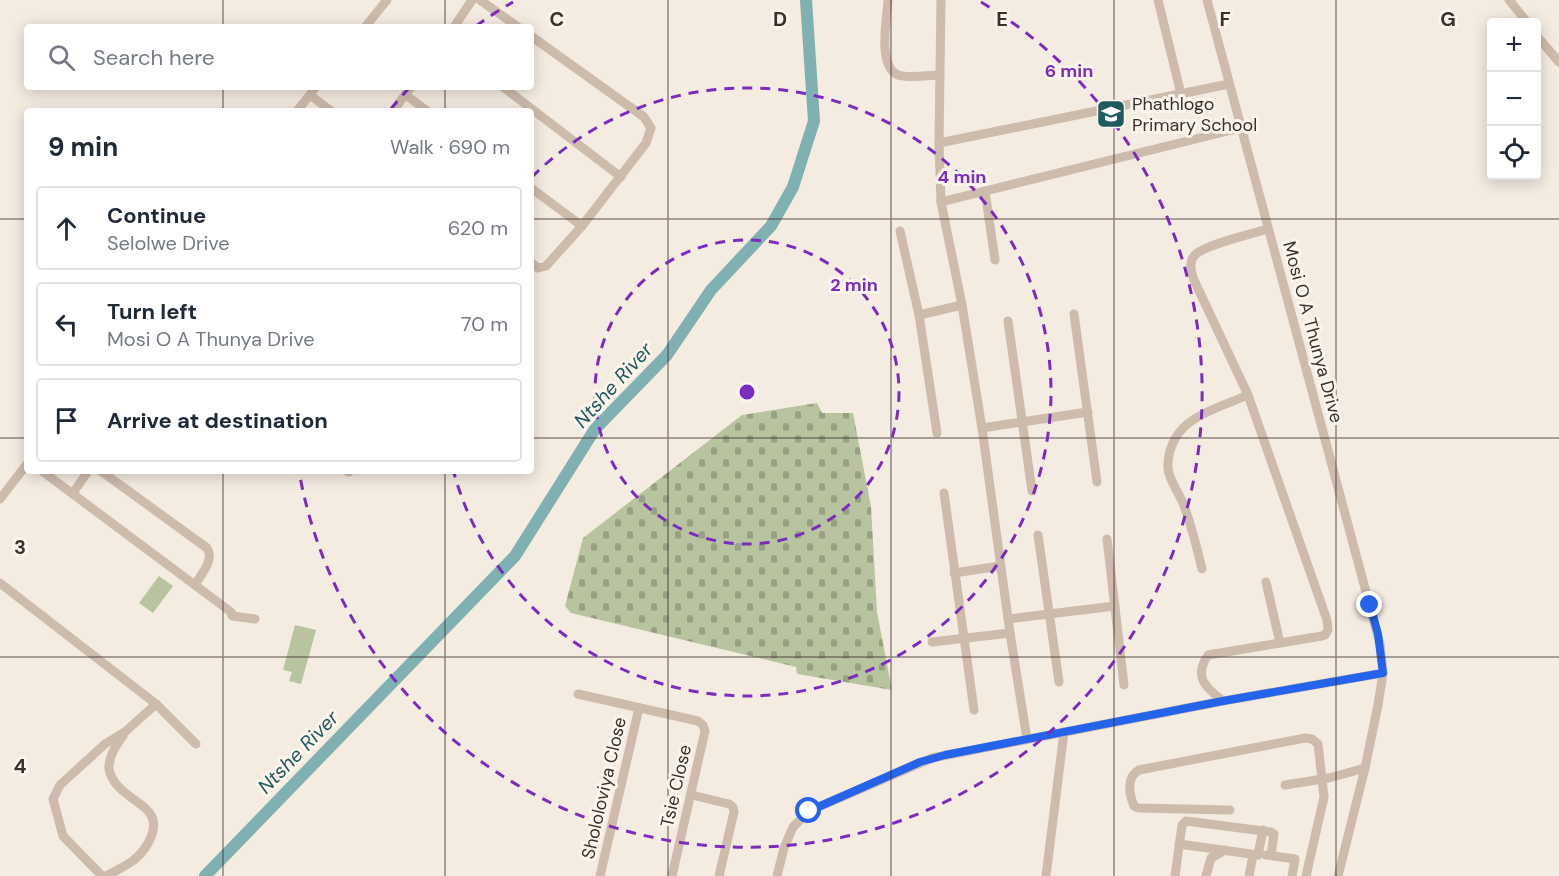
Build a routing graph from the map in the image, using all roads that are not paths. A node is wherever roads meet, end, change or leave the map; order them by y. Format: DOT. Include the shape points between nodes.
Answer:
graph roads {
  1 [pos="387,0"];
  2 [pos="471,0"];
  3 [pos="480,0"];
  4 [pos="888,0"];
  5 [pos="941,0"];
  6 [pos="1158,0"];
  7 [pos="1207,0"];
  8 [pos="1509,0"];
  9 [pos="1524,18"];
  10 [pos="367,24"];
  11 [pos="456,24"];
  12 [pos="514,24"];
  13 [pos="534,38"];
  14 [pos="1541,41"];
  15 [pos="1559,62"];
  16 [pos="940,75"];
  17 [pos="1229,84"];
  18 [pos="506,90"];
  19 [pos="313,91"];
  20 [pos="408,91"];
  21 [pos="1181,94"];
  22 [pos="299,108"];
  23 [pos="328,108"];
  24 [pos="395,108"];
  25 [pos="424,108"];
  26 [pos="530,108"];
  27 [pos="534,111"];
  28 [pos="1240,128"];
  29 [pos="939,143"];
  30 [pos="621,177"];
  31 [pos="534,190"];
  32 [pos="985,191"];
  33 [pos="942,202"];
  34 [pos="582,226"];
  35 [pos="1268,229"];
  36 [pos="900,231"];
  37 [pos="995,260"];
  38 [pos="534,266"];
  39 [pos="962,305"];
  40 [pos="1074,314"];
  41 [pos="919,315"];
  42 [pos="1008,321"];
  43 [pos="1248,395"];
  44 [pos="1088,412"];
  45 [pos="1023,422"];
  46 [pos="982,428"];
  47 [pos="937,433"];
  48 [pos="24,468"];
  49 [pos="46,474"];
  50 [pos="86,474"];
  51 [pos="106,474"];
  52 [pos="1097,482"];
  53 [pos="1032,491"];
  54 [pos="944,492"];
  55 [pos="73,493"];
  56 [pos="0,499"];
  57 [pos="1038,536"];
  58 [pos="1107,539"];
  59 [pos="1000,566"];
  60 [pos="1202,569"];
  61 [pos="954,573"];
  62 [pos="1266,582"];
  63 [pos="0,583"];
  64 [pos="195,585"];
  65 [pos="1115,606"];
  66 [pos="1049,614"];
  67 [pos="255,619"];
  68 [pos="1008,619"];
  69 [pos="1010,633"];
  70 [pos="965,638"];
  71 [pos="932,642"];
  72 [pos="1280,643"];
  73 [pos="1383,673"];
  74 [pos="1059,682"];
  75 [pos="1124,685"];
  76 [pos="578,694"];
  77 [pos="1223,701"];
  78 [pos="156,704"];
  79 [pos="639,708"];
  80 [pos="974,710"];
  81 [pos="126,731"];
  82 [pos="1065,732"];
  83 [pos="1027,739"];
  84 [pos="196,744"];
  85 [pos="1365,768"];
  86 [pos="1322,778"];
  87 [pos="1285,785"];
  88 [pos="692,795"];
  89 [pos="1230,810"];
  90 [pos="1263,831"];
  91 [pos="1179,844"];
  92 [pos="1225,850"];
  93 [pos="1256,855"];
  94 [pos="1271,855"];
  95 [pos="1294,859"];
  96 [pos="1309,861"];
  97 [pos="1250,874"];
  98 [pos="1261,874"];
  99 [pos="104,876"];
  100 [pos="600,876"];
  101 [pos="672,876"];
  102 [pos="719,876"];
  103 [pos="777,876"];
  104 [pos="1046,876"];
  105 [pos="1175,876"];
  106 [pos="1206,876"];
  107 [pos="1292,876"];
  108 [pos="1306,876"];
  109 [pos="1338,876"];
  1 -- 10 [label="street"];
  2 -- 11 [label="street"];
  3 -- 12 [label="street"];
  4 -- 16 [label="street" via="885,57 889,68 899,75"];
  5 -- 16 [label="street"];
  6 -- 21 [label="street"];
  7 -- 17 [label="street, Mosi O A Thunya Drive"];
  8 -- 9 [label="street"];
  13 -- 30 [label="street" via="648,123 650,136"];
  14 -- 15 [label="street"];
  16 -- 29 [label="street"];
  17 -- 21 [label="street"];
  17 -- 28 [label="street, Mosi O A Thunya Drive"];
  18 -- 26 [label="street"];
  19 -- 22 [label="street"];
  19 -- 23 [label="street"];
  20 -- 24 [label="street"];
  20 -- 25 [label="street"];
  21 -- 29 [label="street"];
  27 -- 30 [label="street"];
  28 -- 32 [label="street"];
  28 -- 35 [label="street, Mosi O A Thunya Drive"];
  29 -- 33 [label="street"];
  30 -- 34 [label="street"];
  31 -- 34 [label="street"];
  32 -- 33 [label="street"];
  32 -- 37 [label="street"];
  33 -- 39 [label="street"];
  34 -- 38 [label="street" via="546,266"];
  35 -- 43 [label="street" via="1206,249 1191,261 1194,280"];
  35 -- 73 [label="street, Mosi O A Thunya Drive" via="1378,634"];
  36 -- 41 [label="street"];
  39 -- 41 [label="street"];
  39 -- 46 [label="street"];
  40 -- 44 [label="street"];
  41 -- 47 [label="street"];
  42 -- 45 [label="street"];
  43 -- 60 [label="street" via="1183,427 1175,438 1168,462"];
  43 -- 72 [label="street" via="1328,625 1325,635"];
  44 -- 45 [label="street"];
  44 -- 52 [label="street"];
  45 -- 46 [label="street"];
  45 -- 53 [label="street"];
  46 -- 59 [label="street"];
  48 -- 56 [label="street"];
  49 -- 55 [label="street"];
  50 -- 55 [label="street"];
  51 -- 64 [label="street" via="207,548 210,560"];
  54 -- 61 [label="street"];
  55 -- 64 [label="street"];
  57 -- 66 [label="street"];
  58 -- 65 [label="street"];
  59 -- 61 [label="street"];
  59 -- 68 [label="street"];
  61 -- 70 [label="street"];
  62 -- 72 [label="street"];
  63 -- 78 [label="street"];
  64 -- 67 [label="street" via="232,616"];
  65 -- 66 [label="street"];
  65 -- 75 [label="street"];
  66 -- 68 [label="street"];
  66 -- 74 [label="street"];
  68 -- 69 [label="street"];
  69 -- 70 [label="street"];
  69 -- 83 [label="street"];
  70 -- 71 [label="street"];
  70 -- 80 [label="street"];
  72 -- 77 [label="street" via="1208,655 1203,663 1203,683"];
  73 -- 77 [label="street"];
  73 -- 85 [label="street, Mosi O A Thunya Drive"];
  76 -- 79 [label="street, Tsie Close"];
  77 -- 82 [label="street"];
  78 -- 81 [label="street"];
  78 -- 84 [label="street"];
  79 -- 88 [label="street, Tsie Close" via="703,725"];
  79 -- 100 [label="street, Shololoviya Close"];
  81 -- 99 [label="street" via="115,748 109,770 129,798 152,815 154,828 146,847 134,859"];
  81 -- 99 [label="street" via="105,744 60,785 53,799 63,836"];
  82 -- 83 [label="street"];
  82 -- 104 [label="street"];
  83 -- 103 [label="street" via="932,758 809,811 793,826"];
  85 -- 86 [label="street"];
  85 -- 109 [label="street, Mosi O A Thunya Drive"];
  86 -- 87 [label="street"];
  86 -- 89 [label="street" via="1318,744 1305,738 1139,770 1130,781 1132,802 1138,808"];
  86 -- 96 [label="street" via="1324,797"];
  88 -- 101 [label="street, Tsie Close"];
  88 -- 102 [label="street" via="733,807"];
  90 -- 91 [label="street" via="1186,821"];
  90 -- 93 [label="street"];
  90 -- 94 [label="street" via="1274,833"];
  91 -- 92 [label="street"];
  91 -- 105 [label="street"];
  92 -- 93 [label="street"];
  92 -- 106 [label="street" via="1211,858"];
  93 -- 94 [label="street"];
  93 -- 97 [label="street"];
  94 -- 95 [label="street"];
  95 -- 96 [label="street"];
  95 -- 107 [label="street"];
  96 -- 108 [label="street"];
  97 -- 98 [label="street"];
}
